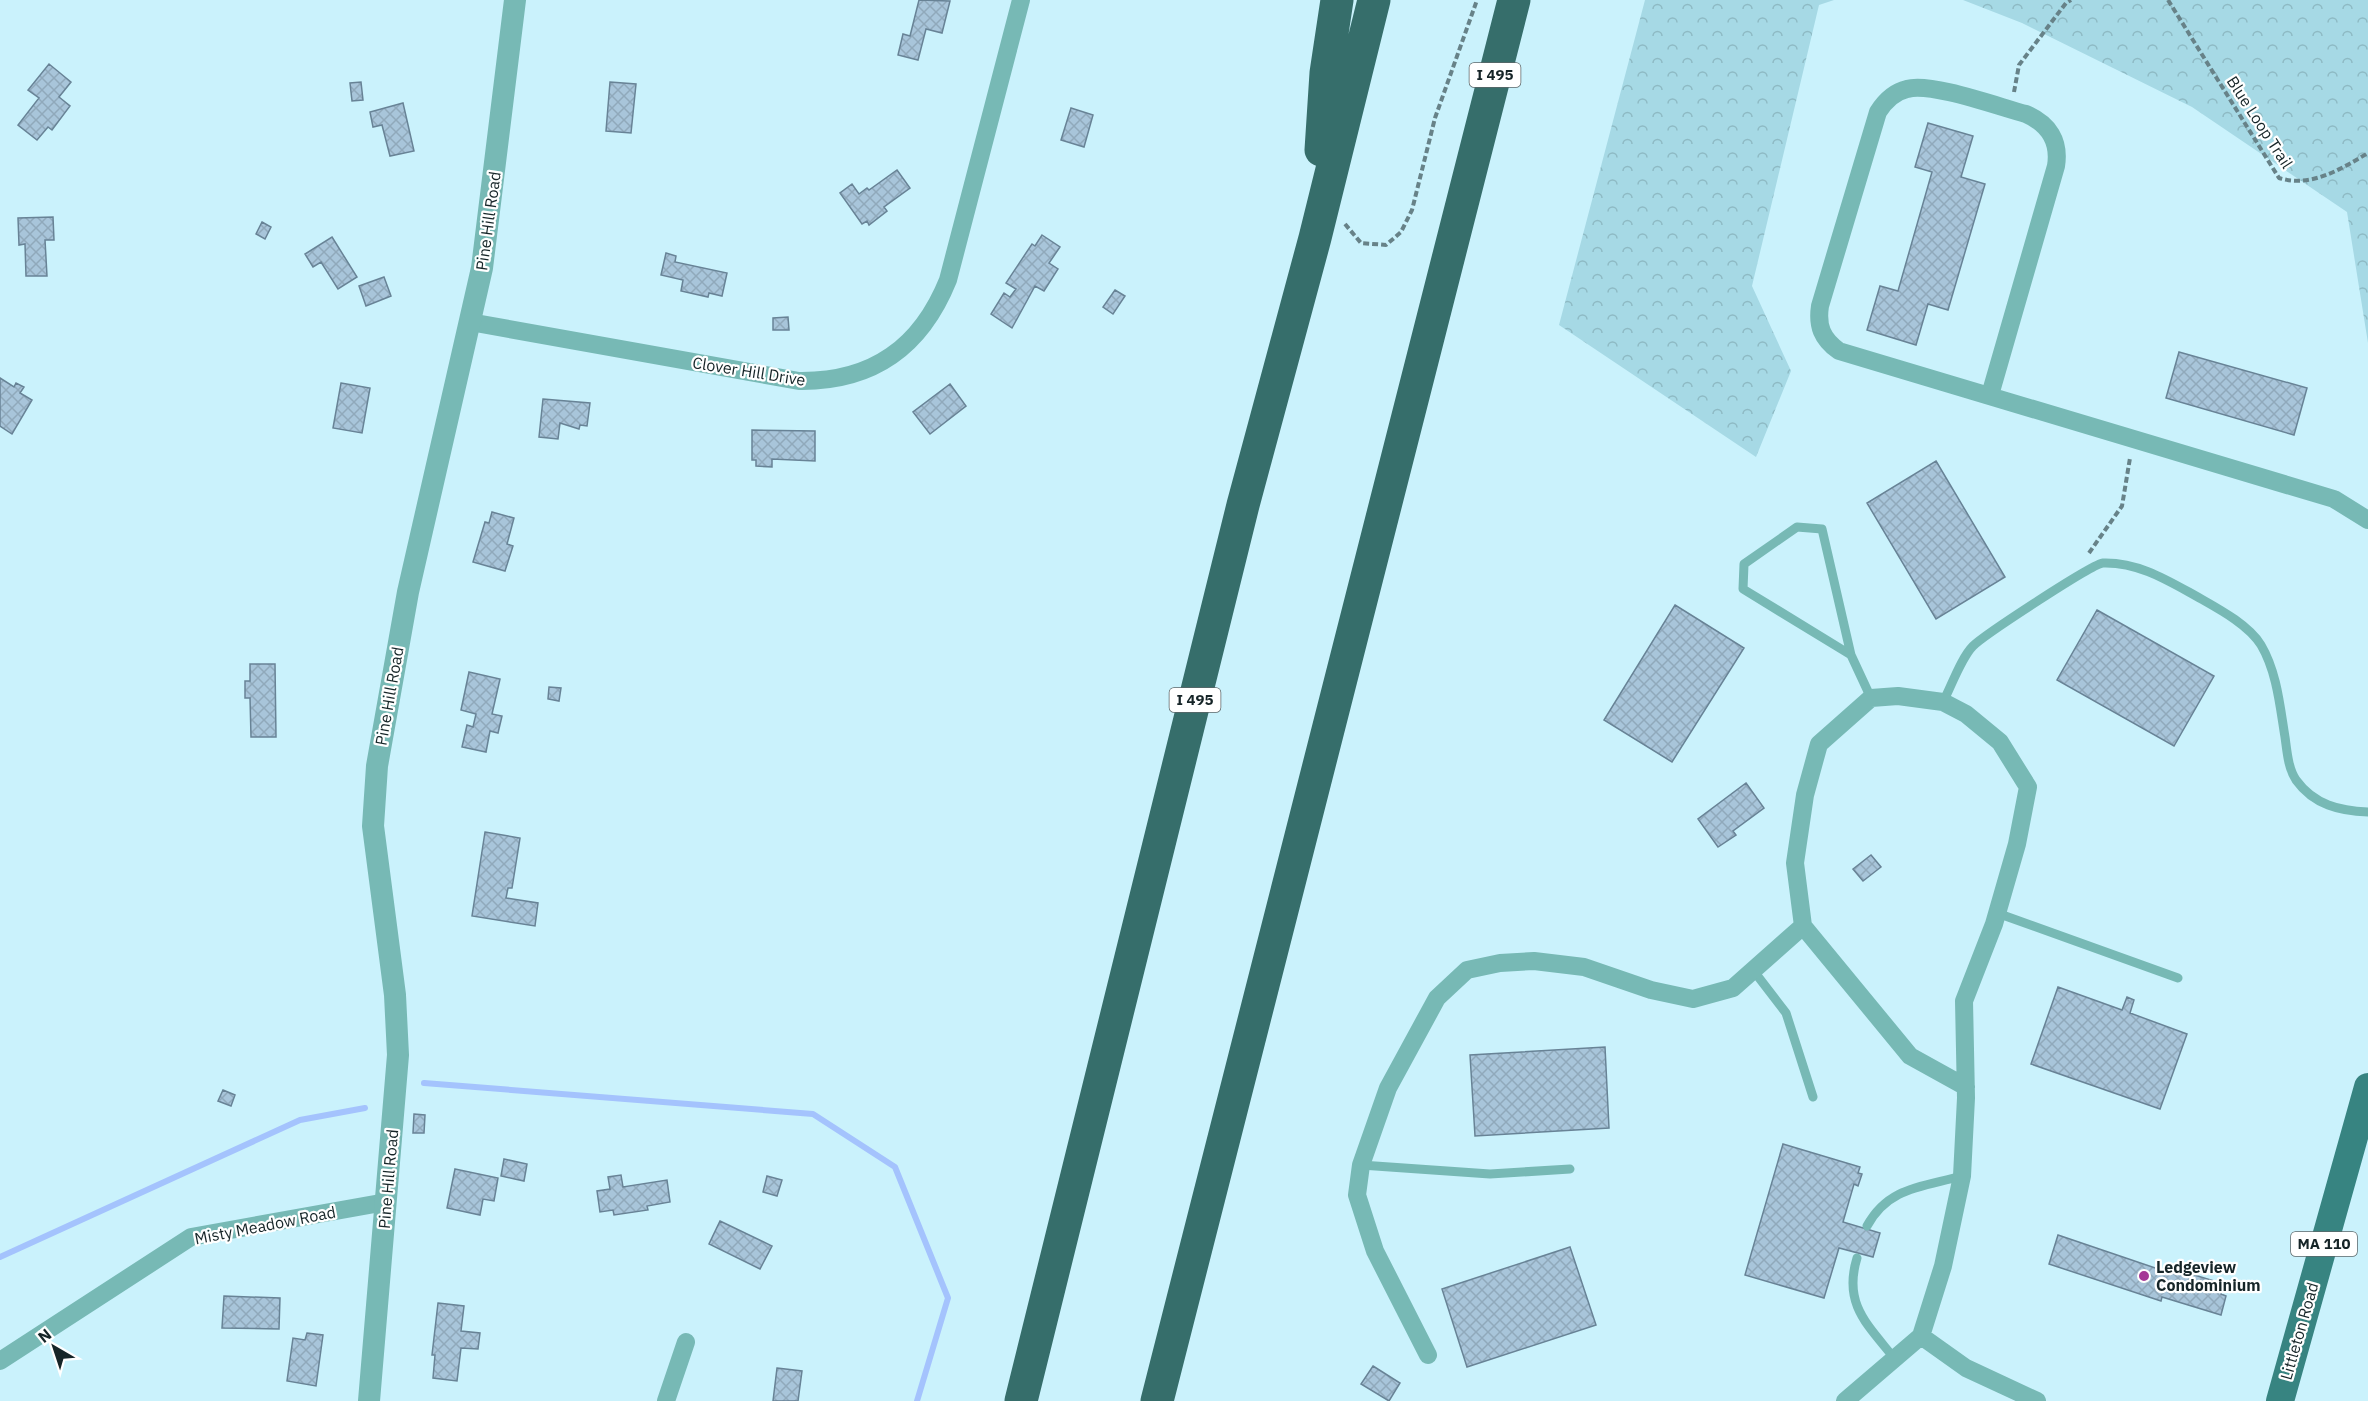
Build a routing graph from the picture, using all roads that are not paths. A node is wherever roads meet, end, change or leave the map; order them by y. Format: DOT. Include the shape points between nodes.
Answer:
graph roads {
  1 [pos="515,0"];
  2 [pos="1021,0"];
  3 [pos="1337,0"];
  4 [pos="1374,0"];
  5 [pos="1514,0"];
  6 [pos="1526,0"];
  7 [pos="1476,149"];
  8 [pos="1315,238"];
  9 [pos="470,322"];
  10 [pos="1990,395"];
  11 [pos="2368,520"];
  12 [pos="1851,655"];
  13 [pos="1871,698"];
  14 [pos="1942,702"];
  15 [pos="2368,812"];
  16 [pos="1997,913"];
  17 [pos="1803,926"];
  18 [pos="1753,970"];
  19 [pos="2178,978"];
  20 [pos="1966,1087"];
  21 [pos="2368,1088"];
  22 [pos="1813,1097"];
  23 [pos="1361,1165"];
  24 [pos="1570,1169"];
  25 [pos="1962,1176"];
  26 [pos="386,1202"];
  27 [pos="1868,1226"];
  28 [pos="1857,1258"];
  29 [pos="1921,1336"];
  30 [pos="686,1342"];
  31 [pos="1428,1355"];
  32 [pos="1894,1358"];
  33 [pos="0,1361"];
  34 [pos="369,1401"];
  35 [pos="666,1401"];
  36 [pos="1021,1401"];
  37 [pos="1157,1401"];
  38 [pos="1845,1401"];
  39 [pos="2037,1401"];
  40 [pos="2280,1401"];
  1 -- 9 [label="street, Pine Hill Road" via="485,246"];
  2 -- 9 [label="street, Clover Hill Drive" via="948,280 919,332 882,362 848,376 799,381"];
  3 -- 8 [label="highway" via="1326,73"];
  4 -- 8 [label="highway, I 495"];
  5 -- 7 [label="highway, I 495"];
  6 -- 7 [label="highway"];
  7 -- 37 [label="highway, I 495"];
  8 -- 36 [label="highway, I 495" via="1243,505"];
  9 -- 26 [label="street, Pine Hill Road" via="408,592 376,766 375,855 398,1024 397,1084"];
  10 -- 10 [label="street" via="2058,157 2056,142 2040,120 2012,110 1926,87 1906,89 1884,102 1875,121 1818,319 1824,338 1839,351"];
  10 -- 11 [label="street" via="2334,499"];
  12 -- 12 [label="lane" via="1822,529 1797,527 1744,564 1743,589"];
  12 -- 13 [label="lane"];
  13 -- 14 [label="street" via="1898,696"];
  13 -- 17 [label="street" via="1819,744 1805,795 1795,863"];
  14 -- 15 [label="lane" via="1972,647 2069,580 2101,563 2149,570 2206,602 2260,643 2279,698 2289,764 2295,778 2313,798 2327,805 2344,811"];
  14 -- 16 [label="street" via="1966,714 2000,742 2028,788"];
  16 -- 19 [label="lane"];
  16 -- 20 [label="street" via="1964,1000"];
  17 -- 18 [label="street"];
  17 -- 20 [label="street" via="1910,1056"];
  18 -- 22 [label="lane" via="1786,1013"];
  18 -- 23 [label="street" via="1733,988 1693,999 1574,966 1534,961 1467,970 1437,998 1408,1047 1388,1088"];
  20 -- 25 [label="street"];
  21 -- 40 [label="main road, Littleton Road / MA 110"];
  23 -- 24 [label="lane" via="1490,1174"];
  23 -- 31 [label="street" via="1357,1195 1375,1251"];
  25 -- 27 [label="lane" via="1886,1200 1876,1209"];
  25 -- 29 [label="street" via="1943,1266"];
  26 -- 33 [label="street, Misty Meadow Road" via="191,1238"];
  26 -- 34 [label="street, Pine Hill Road"];
  28 -- 32 [label="lane" via="1851,1279 1859,1313"];
  29 -- 32 [label="street"];
  29 -- 39 [label="street" via="1966,1368"];
  30 -- 35 [label="street"];
  32 -- 38 [label="street"];
}
